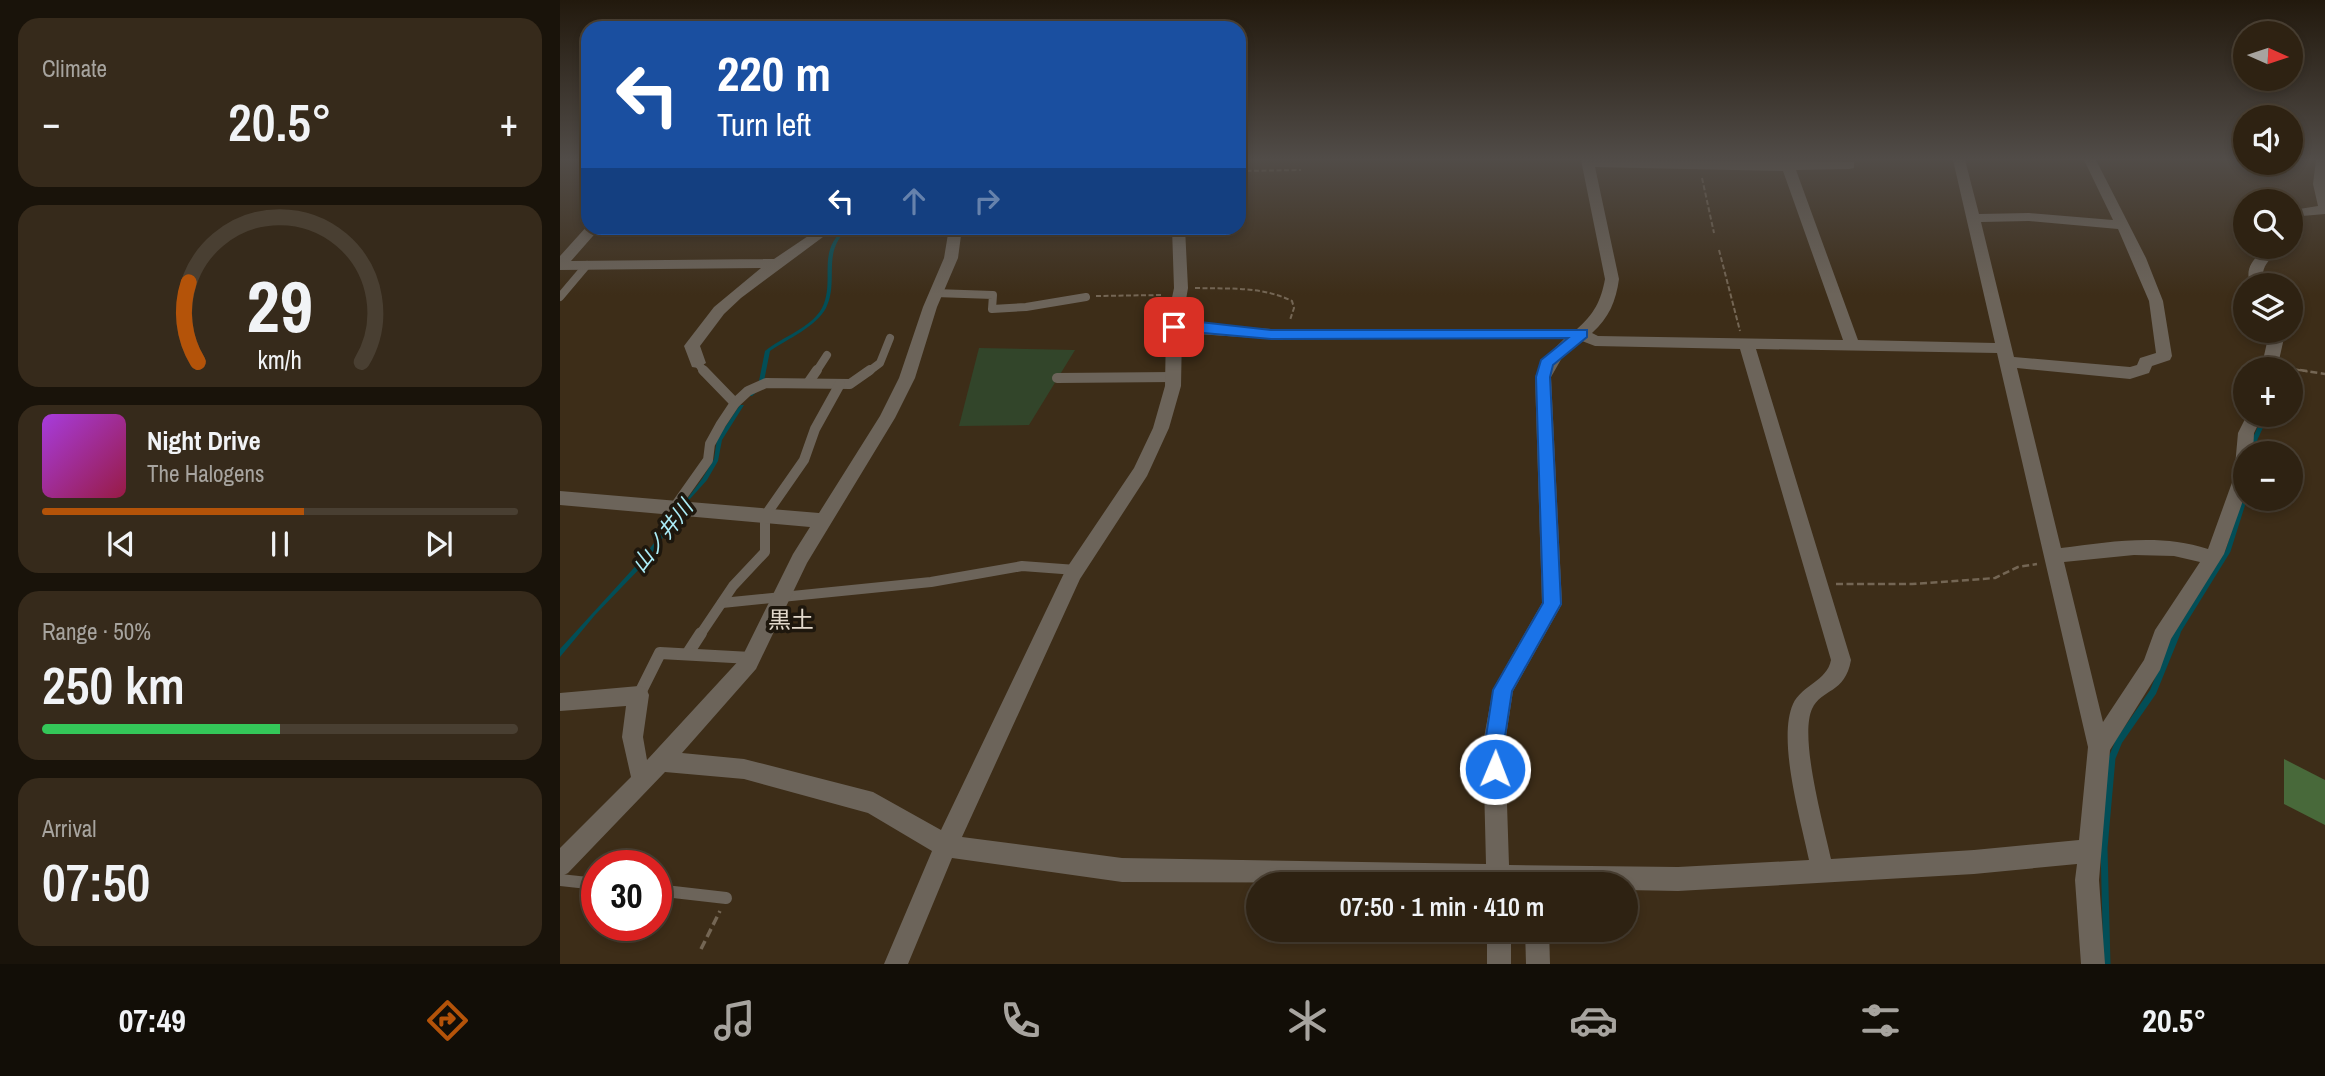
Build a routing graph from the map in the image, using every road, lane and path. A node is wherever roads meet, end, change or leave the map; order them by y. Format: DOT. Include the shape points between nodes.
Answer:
graph roads {
  1 [pos="1596,205"];
  2 [pos="1708,205"];
  3 [pos="1802,205"];
  4 [pos="1969,205"];
  5 [pos="2112,205"];
  6 [pos="2325,210"];
  7 [pos="2303,212"];
  8 [pos="1972,218"];
  9 [pos="2122,225"];
  10 [pos="1714,233"];
  11 [pos="587,235"];
  12 [pos="818,235"];
  13 [pos="955,235"];
  14 [pos="1178,235"];
  15 [pos="1719,250"];
  16 [pos="778,263"];
  17 [pos="560,265"];
  18 [pos="587,265"];
  19 [pos="1180,291"];
  20 [pos="935,293"];
  21 [pos="560,297"];
  22 [pos="1086,297"];
  23 [pos="1174,327"];
  24 [pos="1285,334"];
  25 [pos="1582,334"];
  26 [pos="890,338"];
  27 [pos="1744,342"];
  28 [pos="1852,344"];
  29 [pos="827,355"];
  30 [pos="2006,355"];
  31 [pos="698,363"];
  32 [pos="2303,371"];
  33 [pos="2325,374"];
  34 [pos="1173,377"];
  35 [pos="1058,378"];
  36 [pos="808,383"];
  37 [pos="840,384"];
  38 [pos="736,403"];
  39 [pos="2249,427"];
  40 [pos="560,498"];
  41 [pos="674,508"];
  42 [pos="765,516"];
  43 [pos="823,521"];
  44 [pos="2212,558"];
  45 [pos="2054,559"];
  46 [pos="1077,570"];
  47 [pos="1819,584"];
  48 [pos="782,596"];
  49 [pos="722,603"];
  50 [pos="688,653"];
  51 [pos="751,658"];
  52 [pos="639,695"];
  53 [pos="560,702"];
  54 [pos="2099,747"];
  55 [pos="661,761"];
  56 [pos="643,780"];
  57 [pos="946,846"];
  58 [pos="2090,851"];
  59 [pos="560,865"];
  60 [pos="1822,869"];
  61 [pos="1498,872"];
  62 [pos="1246,873"];
  63 [pos="1638,879"];
  64 [pos="560,880"];
  65 [pos="581,882"];
  66 [pos="672,892"];
  67 [pos="726,898"];
  68 [pos="1499,942"];
  69 [pos="1537,942"];
  70 [pos="701,949"];
  71 [pos="896,964"];
  72 [pos="1499,964"];
  73 [pos="1538,964"];
  74 [pos="2093,964"];
  1 -- 25 [label="street" via="1612,279 1611,298"];
  2 -- 10 [label="path"];
  3 -- 28 [label="street"];
  4 -- 8 [label="street"];
  5 -- 9 [label="street"];
  6 -- 7 [label="street"];
  8 -- 9 [label="street" via="2029,217"];
  8 -- 30 [label="street"];
  9 -- 30 [label="street" via="2156,301 2164,356 2130,373"];
  11 -- 17 [label="street"];
  12 -- 16 [label="street"];
  13 -- 20 [label="street" via="951,258"];
  14 -- 19 [label="street"];
  15 -- 27 [label="path"];
  16 -- 18 [label="street"];
  16 -- 31 [label="street" via="701,331 692,346"];
  17 -- 18 [label="street"];
  18 -- 21 [label="lane"];
  19 -- 22 [label="path"];
  19 -- 23 [label="street"];
  19 -- 24 [label="path" via="1281,295 1292,301 1294,309"];
  20 -- 22 [label="lane" via="993,295 992,309"];
  20 -- 43 [label="street" via="907,379"];
  23 -- 24 [label="street"];
  23 -- 34 [label="street"];
  24 -- 25 [label="street"];
  25 -- 27 [label="street" via="1595,341"];
  25 -- 61 [label="street" via="1546,363 1543,377 1552,604 1503,690 1494,743"];
  26 -- 37 [label="lane" via="880,363 850,384"];
  27 -- 28 [label="street"];
  27 -- 47 [label="street"];
  28 -- 30 [label="street"];
  29 -- 36 [label="lane"];
  30 -- 45 [label="street"];
  31 -- 38 [label="lane"];
  32 -- 33 [label="path"];
  34 -- 35 [label="lane"];
  34 -- 46 [label="street" via="1161,428 1141,471"];
  36 -- 37 [label="lane"];
  36 -- 38 [label="lane" via="755,386"];
  37 -- 42 [label="lane" via="804,460"];
  38 -- 41 [label="lane" via="710,444 698,478"];
  39 -- 44 [label="street" via="2243,477"];
  40 -- 41 [label="street"];
  41 -- 42 [label="street"];
  42 -- 43 [label="street"];
  42 -- 49 [label="lane" via="765,551"];
  43 -- 48 [label="street"];
  44 -- 45 [label="street" via="2169,548"];
  44 -- 54 [label="street" via="2162,636 2153,664"];
  45 -- 47 [label="path" via="1994,578"];
  45 -- 54 [label="street"];
  46 -- 48 [label="lane" via="1022,566 931,582"];
  46 -- 57 [label="street"];
  47 -- 60 [label="street" via="1841,660 1840,671 1808,698 1802,709 1799,739"];
  48 -- 49 [label="lane"];
  48 -- 51 [label="street"];
  49 -- 50 [label="lane"];
  50 -- 51 [label="lane"];
  50 -- 52 [label="lane" via="660,653"];
  51 -- 55 [label="street"];
  52 -- 53 [label="street"];
  52 -- 56 [label="street" via="631,720 633,754"];
  54 -- 58 [label="street"];
  55 -- 56 [label="street"];
  55 -- 57 [label="street" via="744,769 873,803"];
  56 -- 59 [label="street"];
  57 -- 62 [label="street" via="1122,870"];
  57 -- 71 [label="street"];
  58 -- 60 [label="street"];
  58 -- 74 [label="street" via="2087,880"];
  60 -- 63 [label="street"];
  64 -- 65 [label="lane"];
  66 -- 67 [label="lane"];
  67 -- 70 [label="path"];
  68 -- 72 [label="street"];
  69 -- 73 [label="street"];
}
